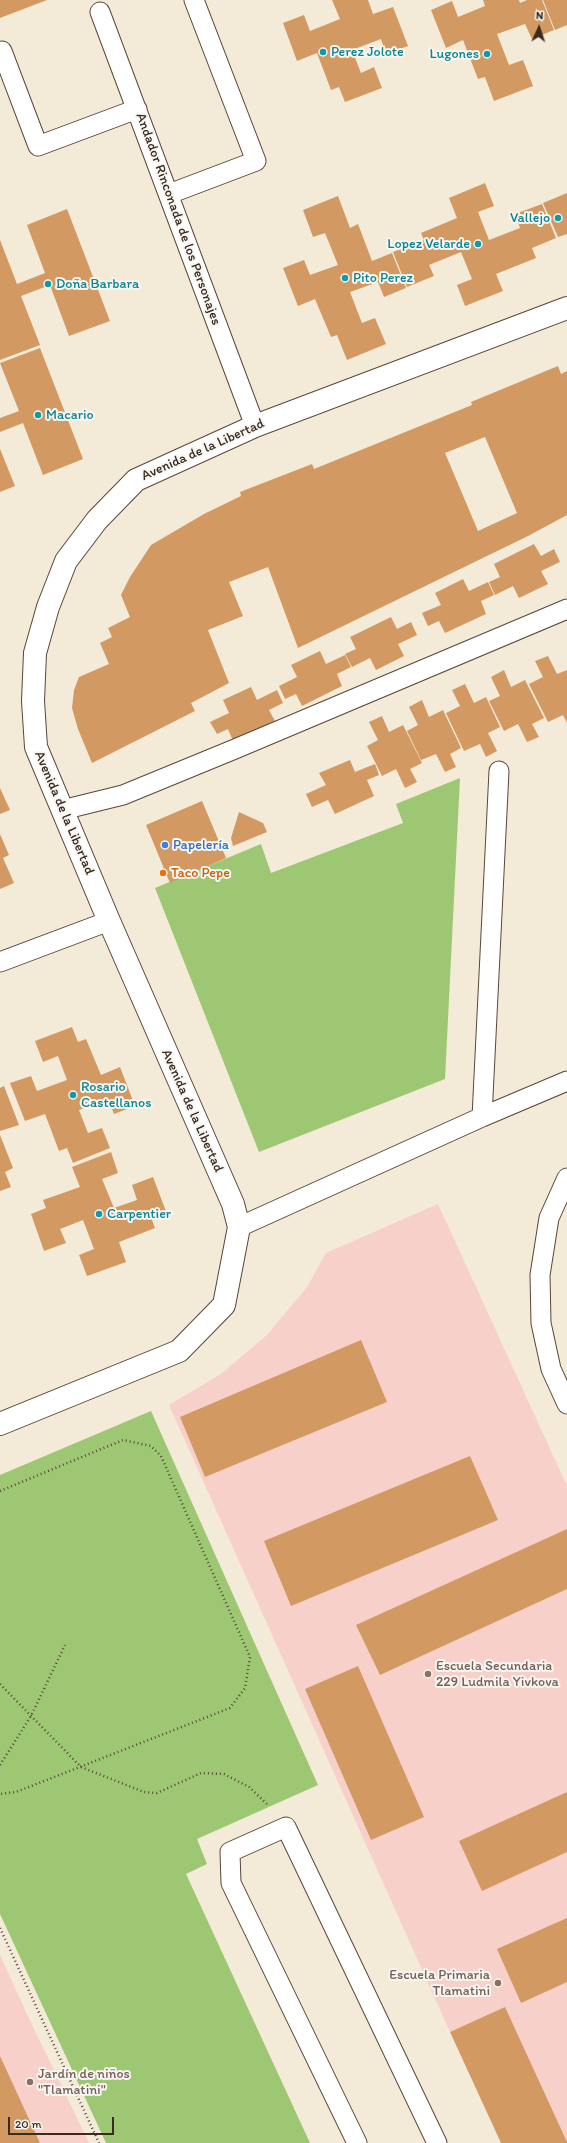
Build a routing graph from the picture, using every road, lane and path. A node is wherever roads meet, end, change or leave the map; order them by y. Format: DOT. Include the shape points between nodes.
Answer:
graph roads {
  1 [pos="194,0"];
  2 [pos="100,12"];
  3 [pos="2,51"];
  4 [pos="137,109"];
  5 [pos="169,194"];
  6 [pos="567,308"];
  7 [pos="255,426"];
  8 [pos="567,609"];
  9 [pos="499,771"];
  10 [pos="62,810"];
  11 [pos="109,921"];
  12 [pos="0,962"];
  13 [pos="567,1082"];
  14 [pos="482,1117"];
  15 [pos="567,1178"];
  16 [pos="239,1227"];
  17 [pos="567,1404"];
  18 [pos="0,1424"];
  19 [pos="0,1491"];
  20 [pos="65,1645"];
  21 [pos="0,1684"];
  22 [pos="31,1716"];
  23 [pos="0,1765"];
  24 [pos="81,1767"];
  25 [pos="0,1794"];
  26 [pos="286,1826"];
  27 [pos="0,1928"];
  28 [pos="99,2143"];
  29 [pos="357,2143"];
  30 [pos="437,2143"];
  1 -- 5 [label="lane" via="256,161"];
  2 -- 4 [label="lane, Andador Rinconada de los Personajes"];
  3 -- 4 [label="lane" via="38,146"];
  4 -- 5 [label="lane, Andador Rinconada de los Personajes"];
  5 -- 7 [label="lane, Andador Rinconada de los Personajes"];
  6 -- 7 [label="street, Avenida de la Libertad"];
  7 -- 10 [label="street, Avenida de la Libertad" via="136,480 97,520 66,562 48,607 35,653 33,700 36,747"];
  8 -- 10 [label="lane" via="123,795"];
  9 -- 14 [label="lane"];
  10 -- 11 [label="street, Avenida de la Libertad"];
  11 -- 12 [label="lane"];
  11 -- 16 [label="street, Avenida de la Libertad" via="233,1204"];
  13 -- 14 [label="lane"];
  14 -- 16 [label="lane"];
  15 -- 17 [label="lane" via="549,1218 540,1275 541,1323 551,1369"];
  16 -- 18 [label="street, Avenida de la Libertad" via="224,1305 179,1352"];
  19 -- 24 [label="path" via="123,1440 150,1446 161,1456 250,1657 245,1688 230,1708"];
  20 -- 22 [label="path"];
  21 -- 22 [label="path"];
  22 -- 23 [label="path"];
  22 -- 24 [label="path"];
  24 -- 25 [label="path" via="16,1792"];
  24 -- 26 [label="path" via="128,1786 157,1793 200,1773 224,1774 249,1787 277,1813"];
  26 -- 29 [label="lane" via="230,1852 231,1883"];
  26 -- 30 [label="lane"];
  27 -- 28 [label="path"];
}
